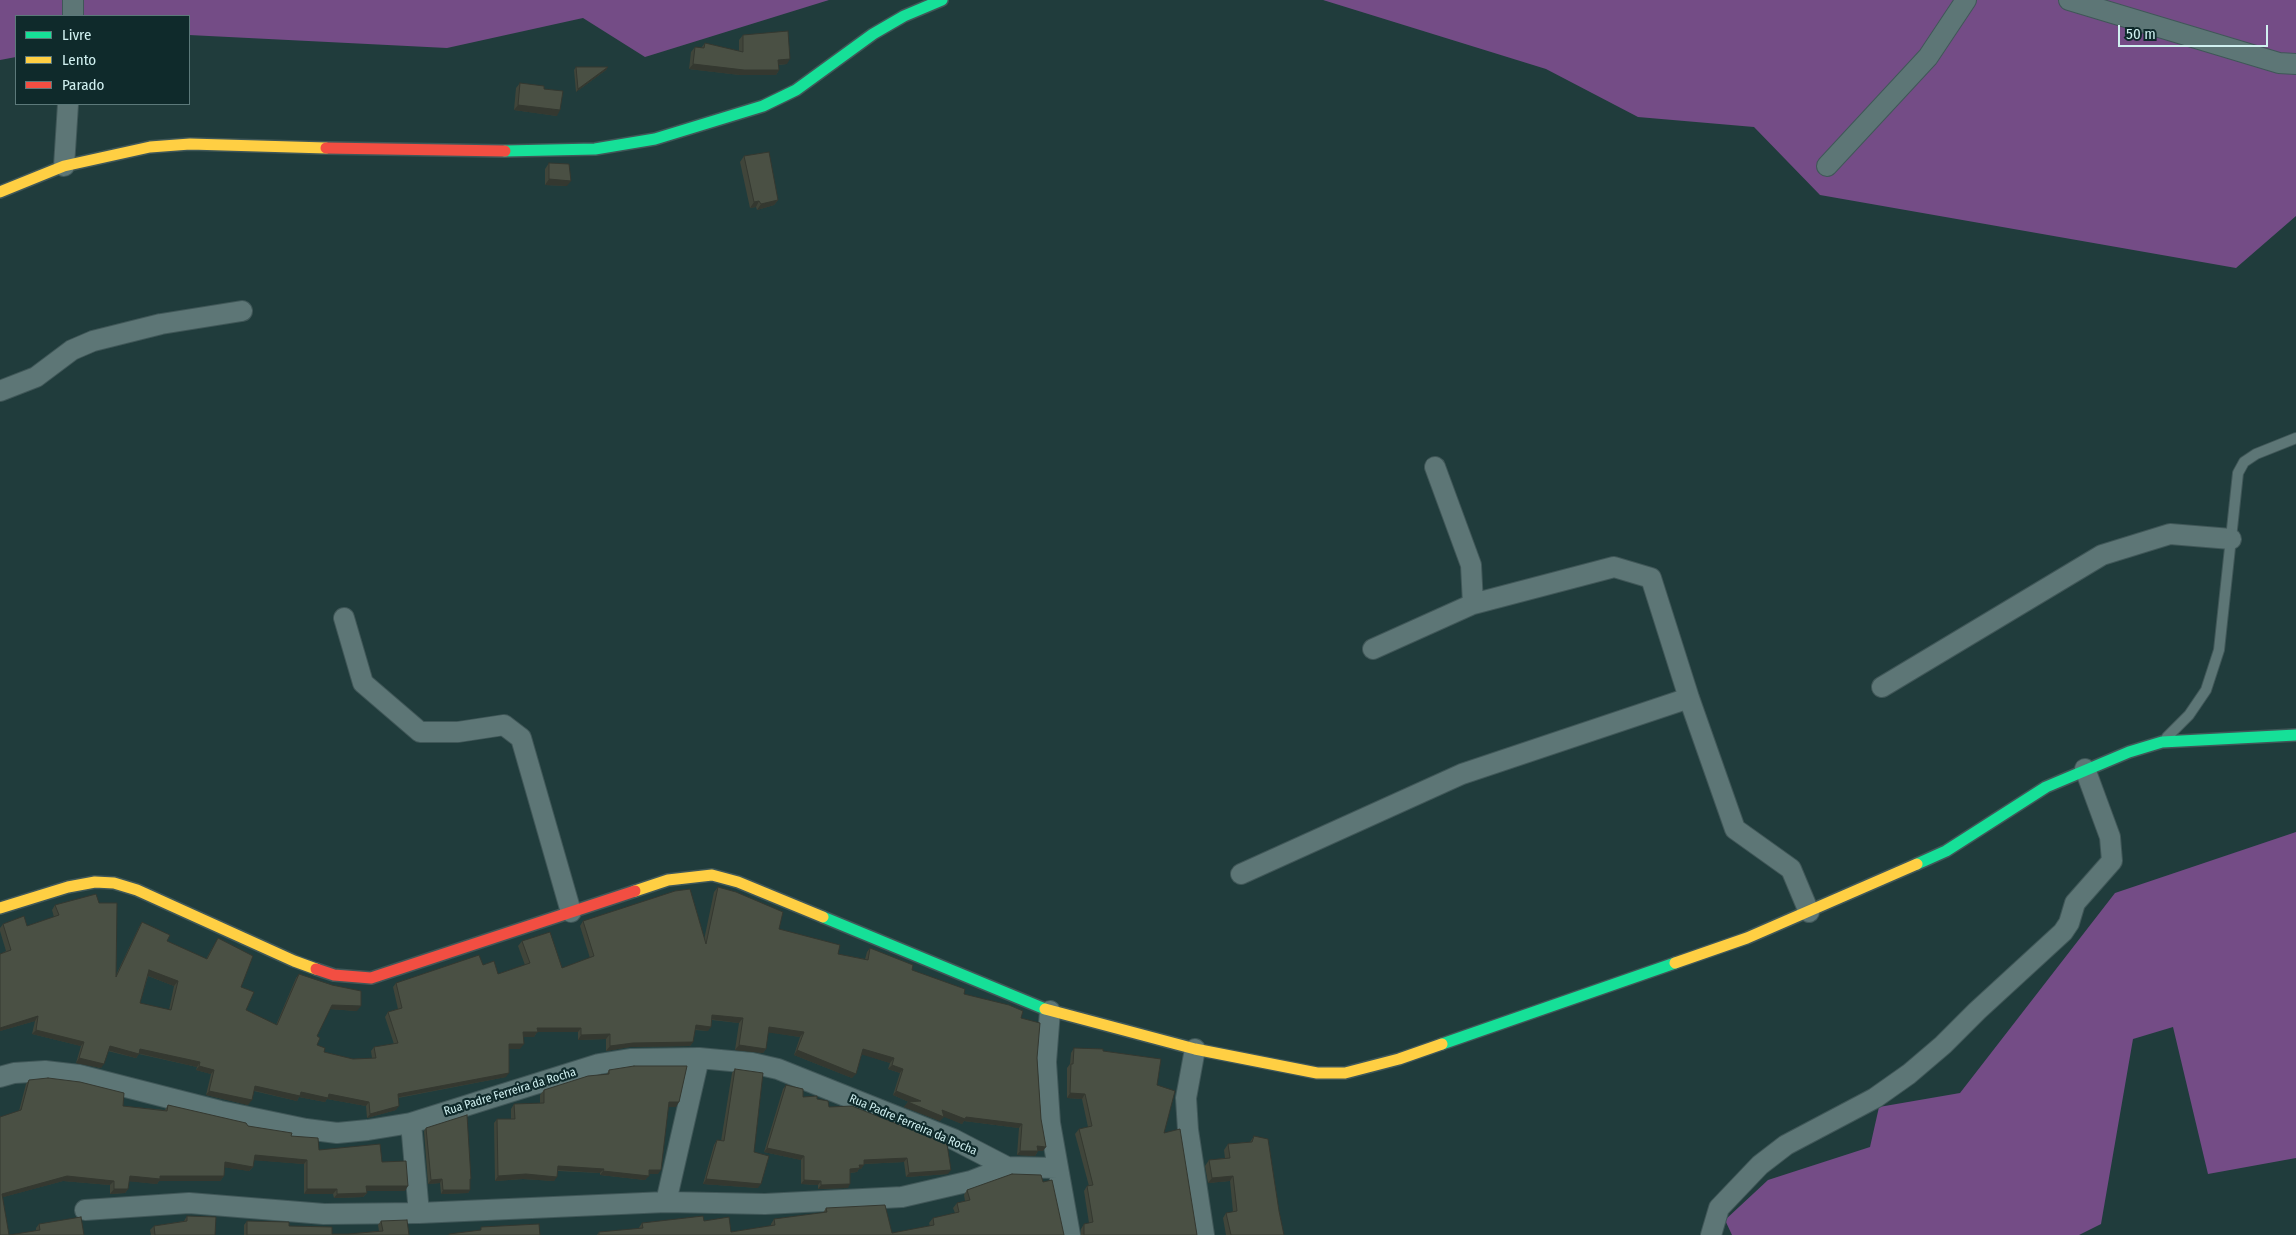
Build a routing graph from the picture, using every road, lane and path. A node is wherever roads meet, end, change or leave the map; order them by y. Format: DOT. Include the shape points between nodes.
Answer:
graph roads {
  1 [pos="74,0"];
  2 [pos="942,0"];
  3 [pos="1966,0"];
  4 [pos="2069,0"];
  5 [pos="72,15"];
  6 [pos="2296,64"];
  7 [pos="68,105"];
  8 [pos="64,166"];
  9 [pos="1827,166"];
  10 [pos="0,192"];
  11 [pos="242,311"];
  12 [pos="0,391"];
  13 [pos="2296,438"];
  14 [pos="1435,467"];
  15 [pos="2230,539"];
  16 [pos="1473,604"];
  17 [pos="344,618"];
  18 [pos="1373,649"];
  19 [pos="1882,687"];
  20 [pos="1689,698"];
  21 [pos="2296,735"];
  22 [pos="2162,742"];
  23 [pos="2085,768"];
  24 [pos="1241,874"];
  25 [pos="0,908"];
  26 [pos="571,912"];
  27 [pos="1809,912"];
  28 [pos="1050,1010"];
  29 [pos="1195,1049"];
  30 [pos="699,1058"];
  31 [pos="0,1077"];
  32 [pos="411,1123"];
  33 [pos="1007,1167"];
  34 [pos="1058,1168"];
  35 [pos="666,1202"];
  36 [pos="84,1210"];
  37 [pos="419,1213"];
  38 [pos="1070,1235"];
  39 [pos="1204,1235"];
  40 [pos="1711,1235"];
  1 -- 5 [label="street"];
  2 -- 8 [label="street" via="873,34 796,90 763,106 655,139 595,149 529,151 190,144 150,147"];
  3 -- 9 [label="street" via="1928,57"];
  4 -- 6 [label="street" via="2279,63"];
  7 -- 8 [label="street"];
  8 -- 10 [label="street"];
  11 -- 12 [label="street" via="161,324 93,341 72,350 36,378"];
  13 -- 15 [label="lane" via="2244,462 2238,472"];
  14 -- 16 [label="street" via="1471,564"];
  15 -- 19 [label="street" via="2170,534 2102,555"];
  15 -- 22 [label="lane" via="2219,650 2206,690 2189,714"];
  16 -- 18 [label="street"];
  16 -- 20 [label="street" via="1614,567 1651,578"];
  17 -- 26 [label="street" via="362,683 420,732 458,732 504,726 521,738"];
  20 -- 24 [label="street" via="1462,774"];
  20 -- 27 [label="street" via="1735,829 1791,869"];
  21 -- 22 [label="street"];
  22 -- 23 [label="street"];
  23 -- 27 [label="street" via="2046,787 1946,851"];
  23 -- 40 [label="street" via="2113,854 2108,868 2075,903 2063,932 1909,1074 1875,1098 1786,1145 1760,1165 1719,1208"];
  25 -- 26 [label="street" via="68,887 95,882 114,883 137,890 294,961 352,978 371,978"];
  26 -- 28 [label="street" via="668,880 712,876 738,882"];
  27 -- 29 [label="street" via="1747,938 1372,1068 1345,1073 1317,1073"];
  28 -- 29 [label="street"];
  28 -- 34 [label="street" via="1047,1088"];
  29 -- 39 [label="street" via="1186,1098"];
  30 -- 32 [label="street, Rua Padre Ferreira da Rocha" via="630,1059 599,1064"];
  30 -- 33 [label="street, Rua Padre Ferreira da Rocha" via="778,1069 953,1139"];
  30 -- 35 [label="street"];
  31 -- 32 [label="street, Rua Padre Ferreira da Rocha" via="45,1071 79,1075 220,1111 337,1133"];
  32 -- 37 [label="street"];
  33 -- 34 [label="street, Rua Padre Ferreira da Rocha"];
  33 -- 35 [label="street, Rua Padre Ferreira da Rocha" via="971,1181 902,1197 765,1204"];
  34 -- 38 [label="street"];
  35 -- 37 [label="street, Rua Padre Ferreira da Rocha"];
  36 -- 37 [label="street, Rua Padre Ferreira da Rocha" via="189,1203 324,1214"];
}
